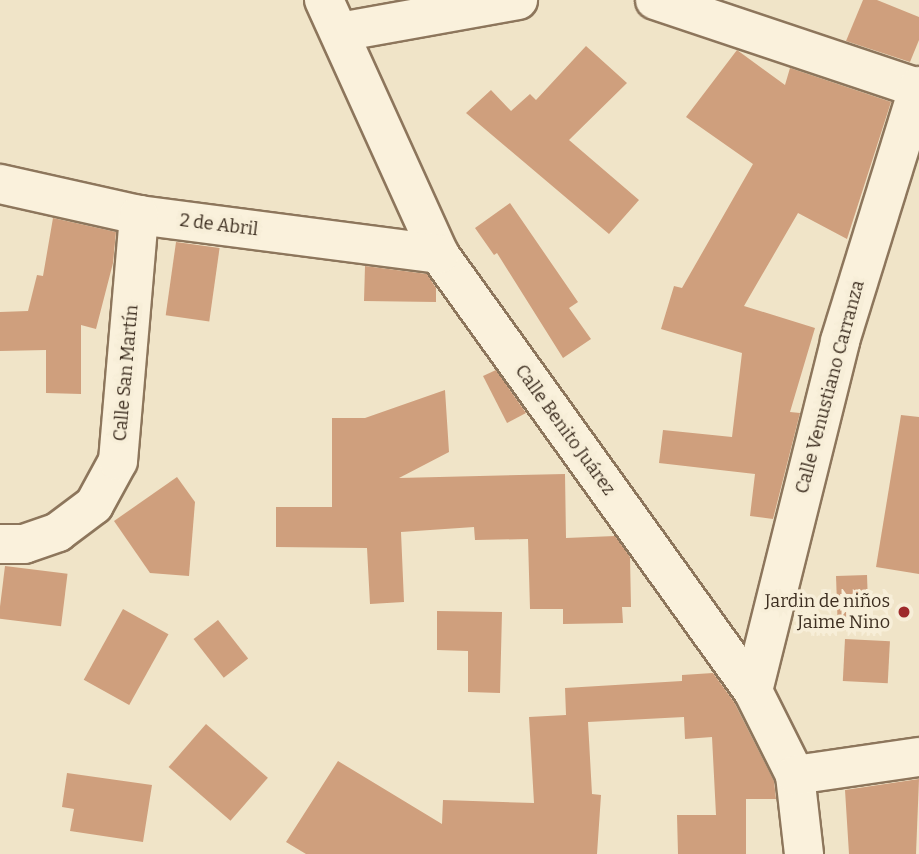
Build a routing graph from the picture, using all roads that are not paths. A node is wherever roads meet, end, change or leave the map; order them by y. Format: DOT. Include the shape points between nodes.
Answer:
graph roads {
  1 [pos="518,0"];
  2 [pos="654,0"];
  3 [pos="332,16"];
  4 [pos="919,87"];
  5 [pos="0,184"];
  6 [pos="139,215"];
  7 [pos="439,254"];
  8 [pos="0,544"];
  9 [pos="753,691"];
  10 [pos="919,757"];
  11 [pos="795,775"];
  12 [pos="804,854"];
  1 -- 3 [label="street"];
  2 -- 4 [label="street"];
  3 -- 7 [label="street, Calle Benito Juárez"];
  4 -- 9 [label="street, Calle Venustiano Carranza" via="840,341"];
  5 -- 6 [label="street, 2 de Abril"];
  6 -- 7 [label="street, 2 de Abril"];
  6 -- 8 [label="street, Calle San Martín" via="118,461 94,505 58,532 24,544"];
  7 -- 9 [label="street, Calle Benito Juárez"];
  9 -- 11 [label="street, Calle Benito Juárez"];
  10 -- 11 [label="street"];
  11 -- 12 [label="street, Calle Benito Juárez"];
}
